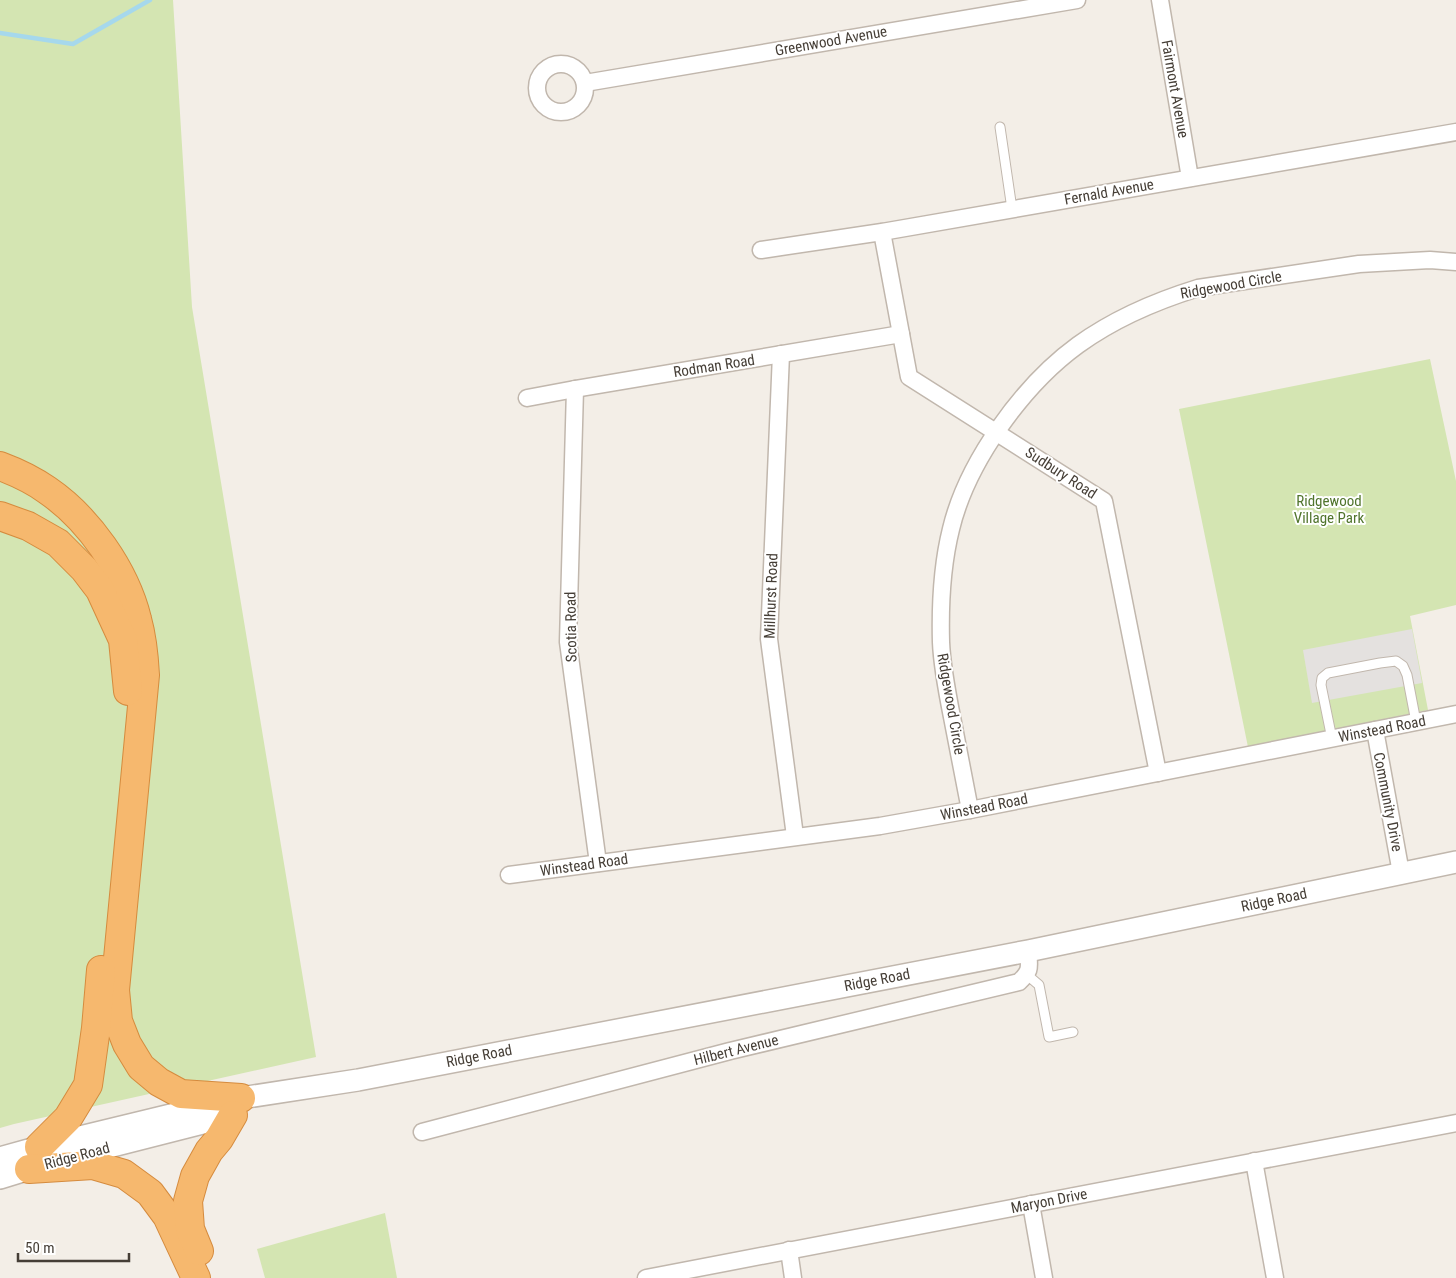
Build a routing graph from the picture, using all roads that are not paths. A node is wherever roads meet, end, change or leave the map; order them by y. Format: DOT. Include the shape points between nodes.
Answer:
graph roads {
  1 [pos="1077,0"];
  2 [pos="1160,0"];
  3 [pos="585,83"];
  4 [pos="1000,127"];
  5 [pos="1456,132"];
  6 [pos="1190,178"];
  7 [pos="1012,209"];
  8 [pos="882,232"];
  9 [pos="761,250"];
  10 [pos="1456,262"];
  11 [pos="901,334"];
  12 [pos="781,354"];
  13 [pos="575,389"];
  14 [pos="527,398"];
  15 [pos="997,432"];
  16 [pos="0,466"];
  17 [pos="0,516"];
  18 [pos="1456,714"];
  19 [pos="1416,722"];
  20 [pos="1375,730"];
  21 [pos="1332,739"];
  22 [pos="1158,773"];
  23 [pos="970,810"];
  24 [pos="795,836"];
  25 [pos="1456,862"];
  26 [pos="598,863"];
  27 [pos="1402,873"];
  28 [pos="508,875"];
  29 [pos="1028,951"];
  30 [pos="1026,974"];
  31 [pos="1073,1032"];
  32 [pos="237,1107"];
  33 [pos="1456,1123"];
  34 [pos="422,1132"];
  35 [pos="0,1158"];
  36 [pos="34,1158"];
  37 [pos="1254,1161"];
  38 [pos="0,1178"];
  39 [pos="1031,1204"];
  40 [pos="789,1250"];
  41 [pos="196,1278"];
  42 [pos="210,1278"];
  43 [pos="646,1278"];
  44 [pos="794,1278"];
  45 [pos="1044,1278"];
  46 [pos="1275,1278"];
  1 -- 3 [label="street, Greenwood Avenue"];
  2 -- 6 [label="street, Fairmont Avenue"];
  4 -- 7 [label="lane"];
  5 -- 6 [label="street, Fernald Avenue"];
  6 -- 7 [label="street, Fernald Avenue"];
  7 -- 8 [label="street, Fernald Avenue"];
  8 -- 9 [label="street, Fernald Avenue"];
  8 -- 11 [label="street, Sudbury Road"];
  10 -- 15 [label="street, Ridgewood Circle" via="1430,260 1359,264 1198,288 1171,297 1115,322 1078,345 1021,398"];
  11 -- 12 [label="street, Rodman Road"];
  11 -- 15 [label="street, Sudbury Road" via="909,378"];
  12 -- 13 [label="street, Rodman Road"];
  12 -- 24 [label="street, Millhurst Road" via="769,639"];
  13 -- 14 [label="street, Rodman Road"];
  13 -- 26 [label="street, Scotia Road" via="568,642"];
  15 -- 22 [label="street, Sudbury Road" via="1104,501"];
  15 -- 23 [label="street, Ridgewood Circle" via="964,489 950,529 941,603 944,675"];
  16 -- 32 [label="highway" via="47,490 87,525 116,568 137,618 145,675 115,990 118,1021 141,1066 159,1082 182,1094"];
  17 -- 36 [label="highway" via="28,526 58,543 100,590 123,640 129,695 88,1086 68,1118"];
  18 -- 19 [label="street, Winstead Road"];
  19 -- 20 [label="street, Winstead Road"];
  19 -- 21 [label="lane" via="1407,675 1396,661 1328,673 1322,678 1321,685"];
  20 -- 21 [label="street, Winstead Road"];
  20 -- 27 [label="street, Community Drive"];
  21 -- 22 [label="street, Winstead Road"];
  22 -- 23 [label="street, Winstead Road"];
  23 -- 24 [label="street, Winstead Road" via="880,826"];
  24 -- 26 [label="street, Winstead Road"];
  25 -- 27 [label="street, Ridge Road"];
  26 -- 28 [label="street, Winstead Road"];
  27 -- 29 [label="street, Ridge Road"];
  29 -- 30 [label="street" via="1030,969"];
  29 -- 32 [label="street, Ridge Road" via="297,1090"];
  30 -- 31 [label="lane" via="1039,985 1049,1036"];
  30 -- 34 [label="street, Hilbert Avenue" via="1019,982 730,1050"];
  32 -- 36 [label="street, Ridge Road" via="65,1158"];
  32 -- 42 [label="highway" via="195,1176 188,1201 190,1229"];
  33 -- 37 [label="street, Maryon Drive"];
  35 -- 36 [label="street, Ridge Road"];
  36 -- 38 [label="street, Ridge Road"];
  36 -- 41 [label="highway" via="93,1165 124,1174 150,1193 167,1216"];
  37 -- 39 [label="street, Maryon Drive"];
  37 -- 46 [label="street"];
  39 -- 40 [label="street, Maryon Drive"];
  39 -- 45 [label="street"];
  40 -- 43 [label="street, Maryon Drive"];
  40 -- 44 [label="street"];
}
